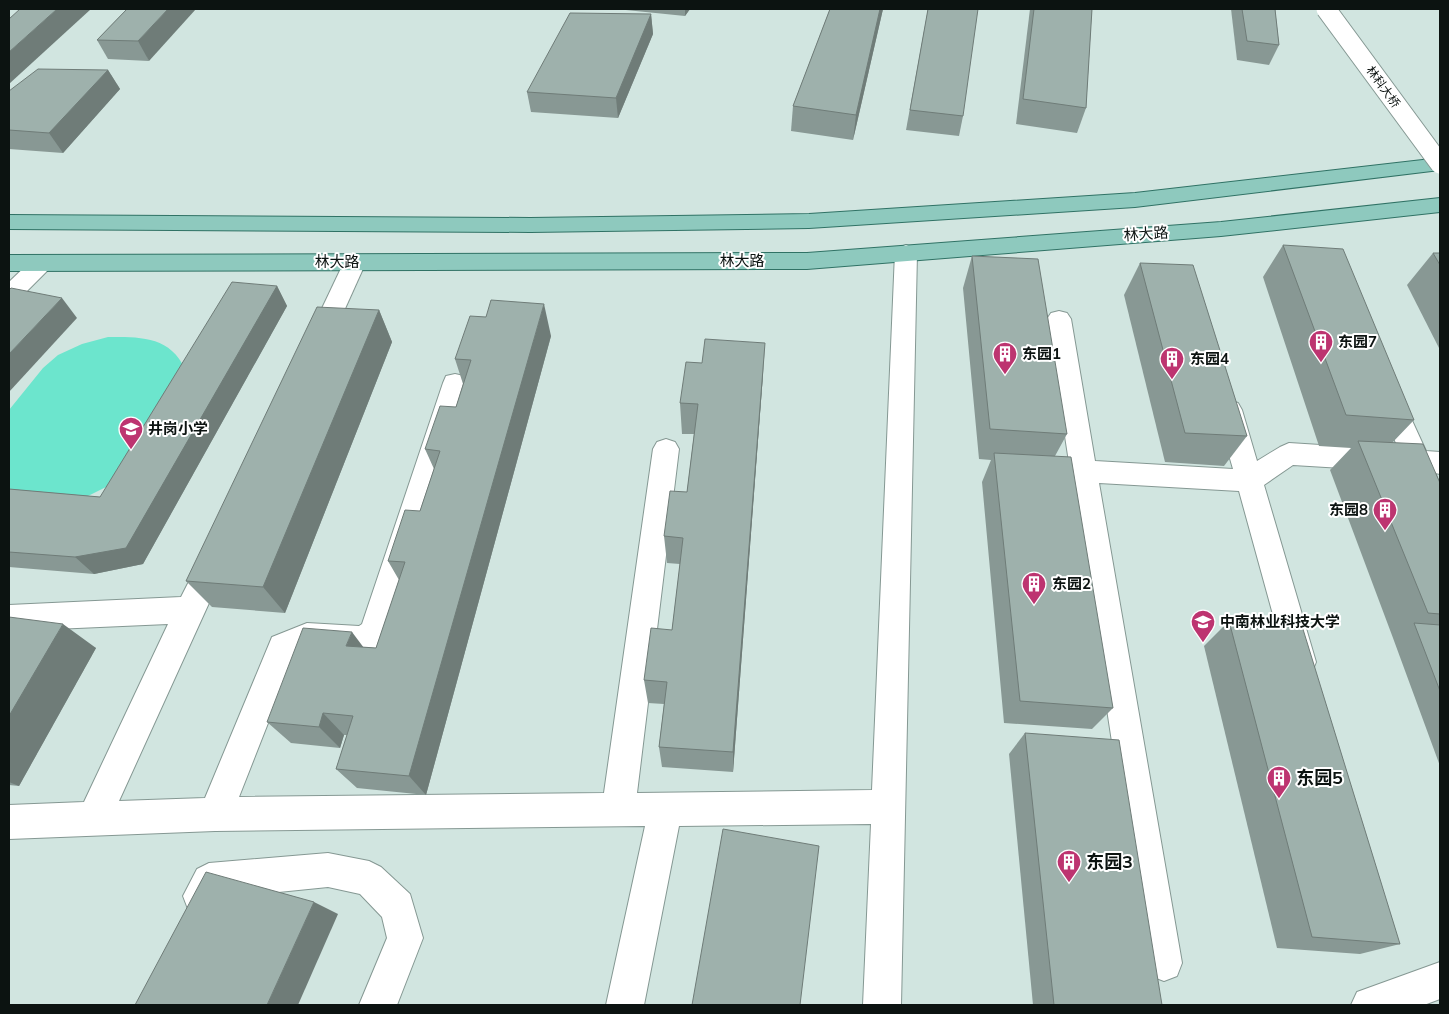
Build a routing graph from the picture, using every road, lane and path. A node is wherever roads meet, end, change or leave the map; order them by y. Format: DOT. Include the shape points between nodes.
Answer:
graph roads {
  1 [pos="1326,9"];
  2 [pos="1440,164"];
  3 [pos="1440,205"];
  4 [pos="9,222"];
  5 [pos="906,253"];
  6 [pos="355,262"];
  7 [pos="9,263"];
  8 [pos="41,264"];
  9 [pos="9,295"];
  10 [pos="1059,319"];
  11 [pos="309,360"];
  12 [pos="1379,374"];
  13 [pos="455,383"];
  14 [pos="1222,386"];
  15 [pos="666,449"];
  16 [pos="1429,463"];
  17 [pos="1084,471"];
  18 [pos="1248,480"];
  19 [pos="1440,516"];
  20 [pos="224,539"];
  21 [pos="190,610"];
  22 [pos="9,618"];
  23 [pos="1309,690"];
  24 [pos="888,807"];
  25 [pos="618,810"];
  26 [pos="665,810"];
  27 [pos="215,814"];
  28 [pos="94,819"];
  29 [pos="9,822"];
  30 [pos="187,922"];
  31 [pos="1164,963"];
  32 [pos="1440,981"];
  33 [pos="378,1005"];
  34 [pos="624,1005"];
  35 [pos="882,1005"];
  36 [pos="1370,1005"];
  1 -- 2 [label="street, 林科大桥, bridge"];
  2 -- 4 [label="main road" via="1135,200 808,221 530,225"];
  3 -- 5 [label="main road, 林大路" via="1221,229"];
  5 -- 6 [label="main road, 林大路" via="807,261"];
  5 -- 24 [label="street"];
  6 -- 8 [label="main road, 林大路"];
  6 -- 11 [label="street"];
  7 -- 8 [label="main road, 林大路"];
  8 -- 9 [label="street"];
  10 -- 17 [label="street"];
  12 -- 16 [label="street"];
  13 -- 27 [label="street" via="374,632 364,640 308,637 283,647"];
  14 -- 18 [label="street"];
  15 -- 25 [label="street"];
  16 -- 18 [label="street" via="1289,454"];
  16 -- 19 [label="street"];
  17 -- 18 [label="street"];
  17 -- 31 [label="street"];
  18 -- 23 [label="street"];
  20 -- 21 [label="street"];
  21 -- 22 [label="street"];
  21 -- 28 [label="street"];
  24 -- 26 [label="street"];
  24 -- 35 [label="street"];
  25 -- 26 [label="street"];
  25 -- 27 [label="street"];
  26 -- 34 [label="street"];
  27 -- 28 [label="street"];
  28 -- 29 [label="street"];
  30 -- 33 [label="street" via="209,880 328,870 369,879 396,907 405,938"];
  32 -- 36 [label="street"];
}
